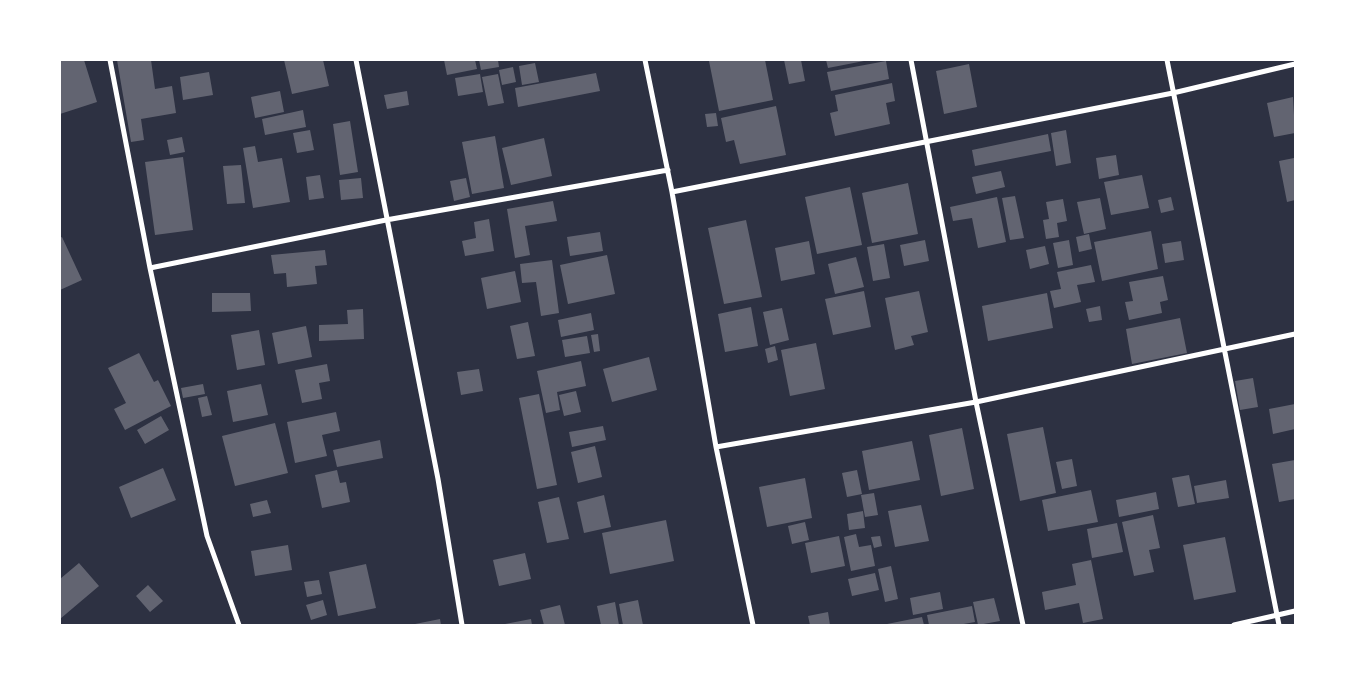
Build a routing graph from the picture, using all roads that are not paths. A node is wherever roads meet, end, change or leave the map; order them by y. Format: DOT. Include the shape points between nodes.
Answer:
graph roads {
  1 [pos="110,60"];
  2 [pos="356,60"];
  3 [pos="645,60"];
  4 [pos="910,60"];
  5 [pos="1167,60"];
  6 [pos="1295,64"];
  7 [pos="1173,92"];
  8 [pos="927,142"];
  9 [pos="668,170"];
  10 [pos="672,192"];
  11 [pos="386,220"];
  12 [pos="150,268"];
  13 [pos="1295,334"];
  14 [pos="1226,350"];
  15 [pos="976,402"];
  16 [pos="716,447"];
  17 [pos="1295,611"];
  18 [pos="1277,614"];
  19 [pos="239,625"];
  20 [pos="462,625"];
  21 [pos="753,625"];
  22 [pos="1023,625"];
  23 [pos="1234,625"];
  24 [pos="1279,625"];
  1 -- 12 [label="street"];
  2 -- 11 [label="street"];
  3 -- 9 [label="street"];
  4 -- 8 [label="street"];
  5 -- 7 [label="street"];
  6 -- 7 [label="street"];
  7 -- 8 [label="street"];
  7 -- 14 [label="street"];
  8 -- 10 [label="street"];
  8 -- 15 [label="street"];
  9 -- 10 [label="street"];
  9 -- 11 [label="street"];
  10 -- 16 [label="street"];
  11 -- 12 [label="street"];
  11 -- 20 [label="street" via="438,479"];
  12 -- 19 [label="street" via="207,536"];
  13 -- 14 [label="street"];
  14 -- 15 [label="street"];
  14 -- 18 [label="street"];
  15 -- 16 [label="street"];
  15 -- 22 [label="street"];
  16 -- 21 [label="street"];
  17 -- 18 [label="street"];
  18 -- 23 [label="street"];
  18 -- 24 [label="street"];
}
